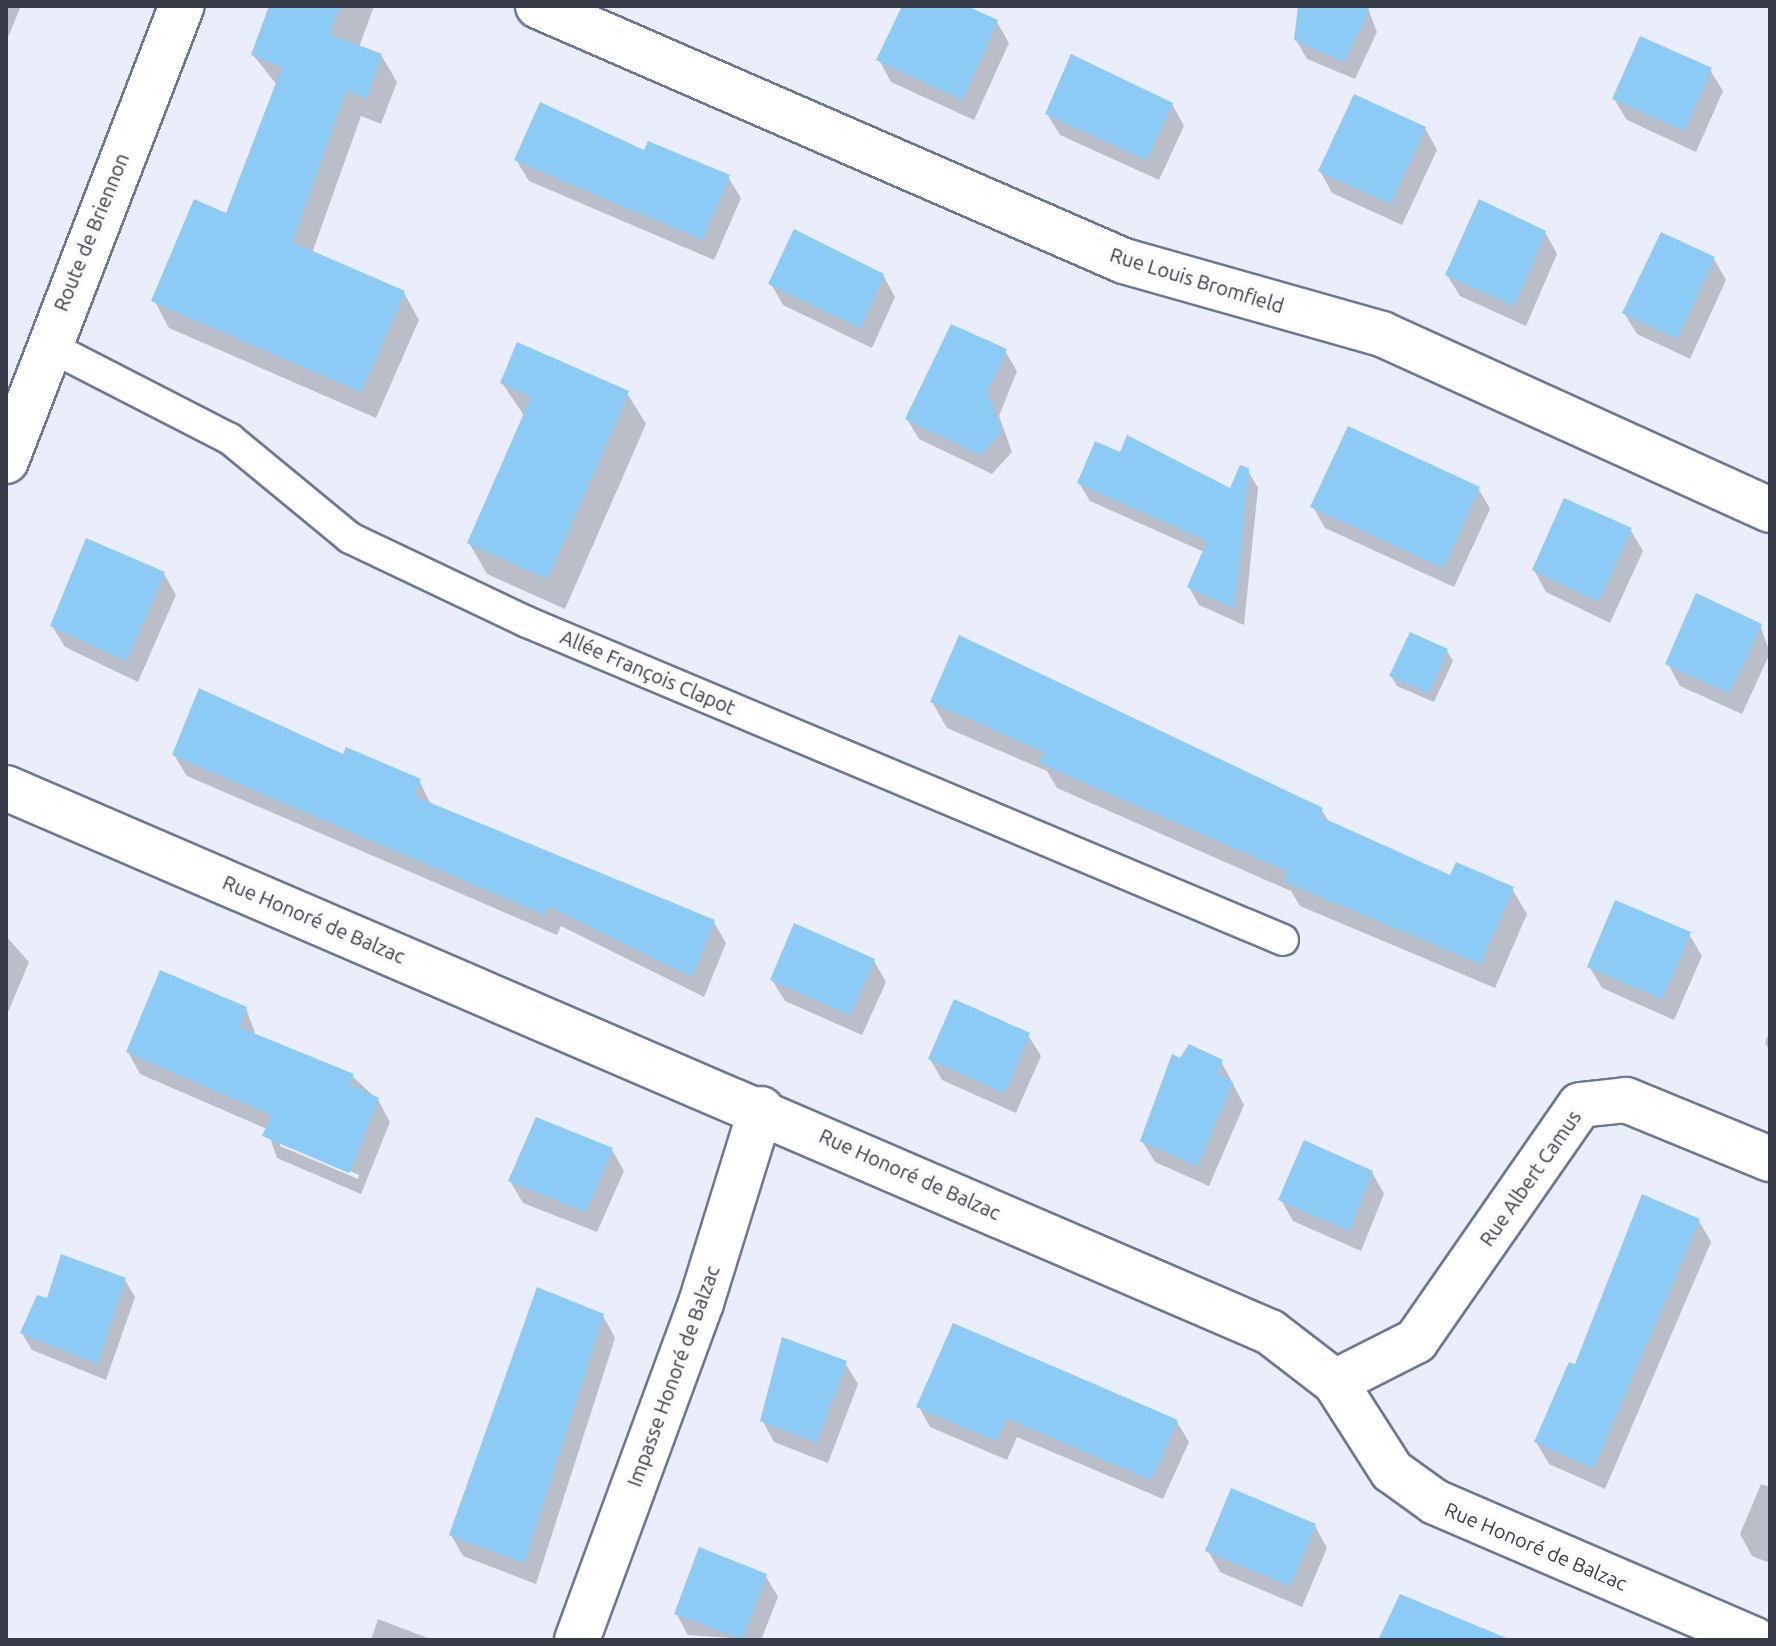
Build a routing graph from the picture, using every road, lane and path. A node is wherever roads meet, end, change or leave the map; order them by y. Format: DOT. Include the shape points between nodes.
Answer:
graph roads {
  1 [pos="182,6"];
  2 [pos="538,6"];
  3 [pos="45,344"];
  4 [pos="6,461"];
  5 [pos="1770,510"];
  6 [pos="6,788"];
  7 [pos="1283,940"];
  8 [pos="761,1109"];
  9 [pos="1770,1159"];
  10 [pos="1335,1382"];
  11 [pos="577,1640"];
  12 [pos="1755,1640"];
  1 -- 3 [label="street, Route de Briennon"];
  2 -- 5 [label="street, Rue Louis Bromfield" via="1124,261 1382,334"];
  3 -- 4 [label="street, Route de Briennon"];
  3 -- 7 [label="lane, Allée François Clapot" via="230,439 350,538 527,622"];
  6 -- 8 [label="street, Rue Honoré de Balzac"];
  8 -- 10 [label="street, Rue Honoré de Balzac" via="1270,1332"];
  8 -- 11 [label="street, Impasse Honoré de Balzac" via="701,1303"];
  9 -- 10 [label="street, Rue Albert Camus" via="1626,1100 1580,1105 1416,1341"];
  10 -- 12 [label="street, Rue Honoré de Balzac" via="1392,1471 1435,1502"];
}
